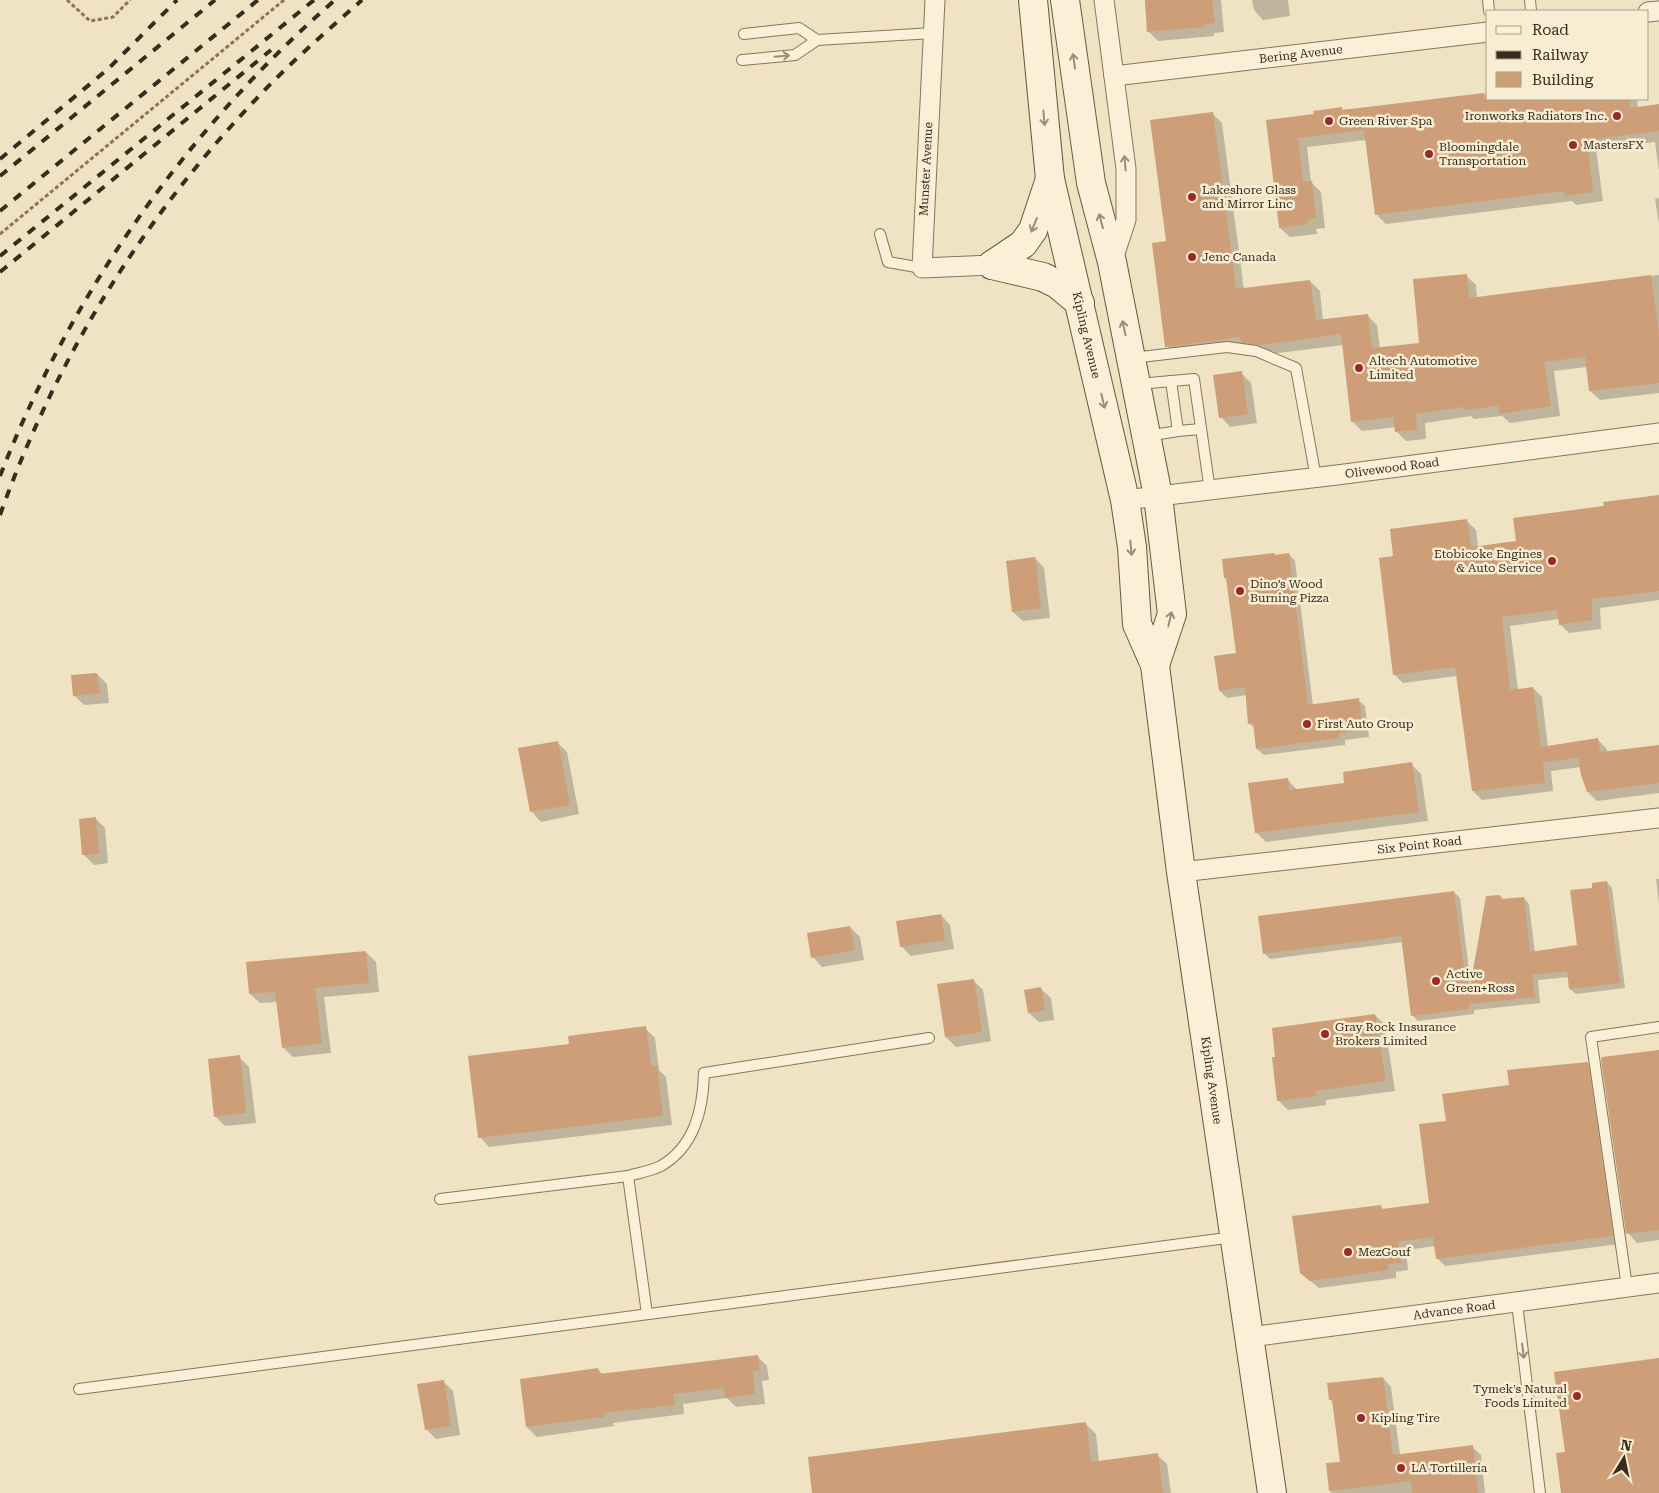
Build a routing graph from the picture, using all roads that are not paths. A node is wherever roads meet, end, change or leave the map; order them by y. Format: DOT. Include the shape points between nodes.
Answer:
graph roads {
  1 [pos="935,0"];
  2 [pos="1033,0"];
  3 [pos="1065,0"];
  4 [pos="1104,0"];
  5 [pos="1486,32"];
  6 [pos="933,33"];
  7 [pos="744,34"];
  8 [pos="817,40"];
  9 [pos="742,60"];
  10 [pos="1114,76"];
  11 [pos="1050,179"];
  12 [pos="880,234"];
  13 [pos="1112,262"];
  14 [pos="992,265"];
  15 [pos="922,268"];
  16 [pos="1080,303"];
  17 [pos="1134,371"];
  18 [pos="1170,381"];
  19 [pos="1201,429"];
  20 [pos="1178,431"];
  21 [pos="1659,433"];
  22 [pos="1146,436"];
  23 [pos="1316,478"];
  24 [pos="1210,490"];
  25 [pos="1158,496"];
  26 [pos="1125,500"];
  27 [pos="1155,665"];
  28 [pos="1659,818"];
  29 [pos="1181,872"];
  30 [pos="1659,1027"];
  31 [pos="929,1038"];
  32 [pos="628,1176"];
  33 [pos="440,1200"];
  34 [pos="1235,1237"];
  35 [pos="1659,1283"];
  36 [pos="1627,1287"];
  37 [pos="1517,1302"];
  38 [pos="647,1314"];
  39 [pos="1250,1337"];
  40 [pos="79,1389"];
  41 [pos="1272,1493"];
  42 [pos="1540,1493"];
  1 -- 6 [label="street, Munster Avenue"];
  2 -- 11 [label="main road, Kipling Avenue, one-way"];
  13 -- 3 [label="main road, Kipling Avenue, one-way" via="1091,183"];
  4 -- 10 [label="street, Kipling Avenue"];
  5 -- 10 [label="street, Bering Avenue"];
  6 -- 8 [label="lane"];
  6 -- 15 [label="street, Munster Avenue"];
  7 -- 8 [label="lane" via="798,28"];
  9 -- 8 [label="lane, one-way" via="795,55"];
  13 -- 10 [label="street, Kipling Avenue, one-way" via="1126,220 1126,169"];
  11 -- 14 [label="main road, one-way" via="1033,230 1023,244"];
  11 -- 16 [label="main road, Kipling Avenue"];
  12 -- 15 [label="lane" via="888,262"];
  17 -- 13 [label="main road, Kipling Avenue, one-way"];
  14 -- 15 [label="street"];
  14 -- 16 [label="main road" via="1043,277"];
  16 -- 26 [label="main road, Kipling Avenue, one-way"];
  17 -- 18 [label="lane"];
  17 -- 22 [label="main road, Kipling Avenue"];
  17 -- 23 [label="lane" via="1148,355 1227,347 1256,351 1296,368"];
  18 -- 19 [label="lane" via="1194,379"];
  18 -- 20 [label="lane"];
  19 -- 20 [label="lane"];
  19 -- 24 [label="lane"];
  20 -- 22 [label="lane"];
  21 -- 23 [label="street, Olivewood Road"];
  22 -- 25 [label="main road, Kipling Avenue"];
  23 -- 24 [label="street, Olivewood Road"];
  24 -- 25 [label="street, Olivewood Road"];
  25 -- 26 [label="street, Olivewood Road"];
  27 -- 25 [label="main road, Kipling Avenue, one-way" via="1172,614"];
  26 -- 27 [label="main road, Kipling Avenue, one-way" via="1138,624"];
  27 -- 29 [label="main road, Kipling Avenue"];
  28 -- 29 [label="street, Six Point Road"];
  29 -- 34 [label="main road, Kipling Avenue"];
  30 -- 36 [label="lane" via="1591,1037"];
  31 -- 32 [label="lane" via="704,1073 703,1099 689,1138 676,1155 659,1167"];
  32 -- 33 [label="lane"];
  32 -- 38 [label="lane"];
  34 -- 38 [label="lane"];
  34 -- 39 [label="main road, Kipling Avenue"];
  35 -- 36 [label="street, Advance Road"];
  36 -- 37 [label="street, Advance Road"];
  37 -- 39 [label="street, Advance Road"];
  37 -- 42 [label="lane, one-way"];
  38 -- 40 [label="lane"];
  39 -- 41 [label="main road, Kipling Avenue"];
}
